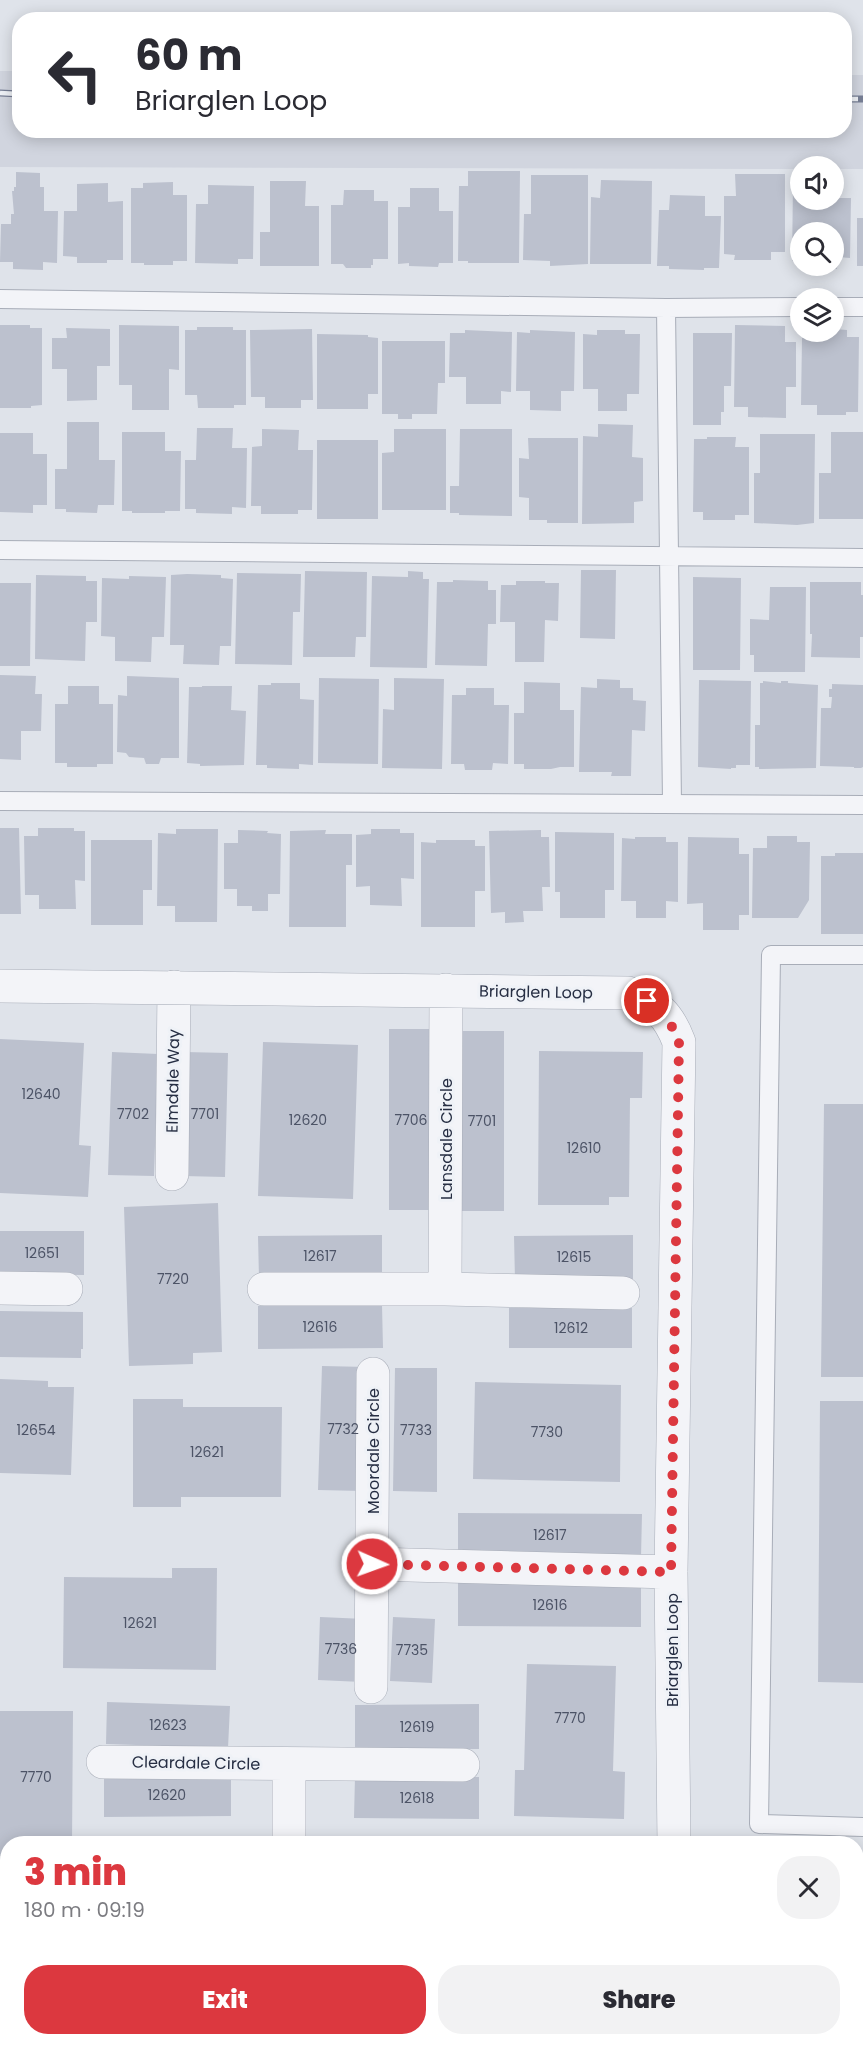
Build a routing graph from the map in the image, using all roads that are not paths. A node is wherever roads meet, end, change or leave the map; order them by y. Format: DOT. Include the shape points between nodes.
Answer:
graph roads {
  1 [pos="0,299"];
  2 [pos="790,307"];
  3 [pos="844,307"];
  4 [pos="863,307"];
  5 [pos="666,308"];
  6 [pos="0,550"];
  7 [pos="669,555"];
  8 [pos="863,558"];
  9 [pos="0,801"];
  10 [pos="672,803"];
  11 [pos="863,805"];
  12 [pos="863,956"];
  13 [pos="0,986"];
  14 [pos="174,987"];
  15 [pos="446,990"];
  16 [pos="172,1174"];
  17 [pos="0,1288"];
  18 [pos="445,1288"];
  19 [pos="66,1289"];
  20 [pos="264,1289"];
  21 [pos="623,1293"];
  22 [pos="374,1374"];
  23 [pos="372,1564"];
  24 [pos="671,1572"];
  25 [pos="371,1687"];
  26 [pos="103,1762"];
  27 [pos="289,1764"];
  28 [pos="463,1765"];
  29 [pos="863,1827"];
  30 [pos="289,1836"];
  31 [pos="674,1836"];
  1 -- 5 [label="lane"];
  2 -- 5 [label="lane"];
  3 -- 4 [label="lane"];
  5 -- 7 [label="lane"];
  6 -- 7 [label="lane"];
  7 -- 8 [label="lane"];
  7 -- 10 [label="lane"];
  9 -- 10 [label="lane"];
  10 -- 11 [label="lane"];
  12 -- 29 [label="lane" via="771,955 759,1824"];
  13 -- 14 [label="street, Briarglen Loop"];
  14 -- 15 [label="street, Briarglen Loop"];
  14 -- 16 [label="street, Elmdale Way"];
  15 -- 18 [label="street, Lansdale Circle"];
  15 -- 24 [label="street, Briarglen Loop" via="628,993 664,1014 679,1042"];
  17 -- 19 [label="street"];
  18 -- 20 [label="street"];
  18 -- 21 [label="street"];
  22 -- 23 [label="street, Moordale Circle"];
  23 -- 24 [label="street"];
  23 -- 25 [label="street, Moordale Circle"];
  24 -- 31 [label="street, Briarglen Loop"];
  26 -- 27 [label="street, Cleardale Circle"];
  27 -- 28 [label="street, Cleardale Circle"];
  27 -- 30 [label="street"];
}
